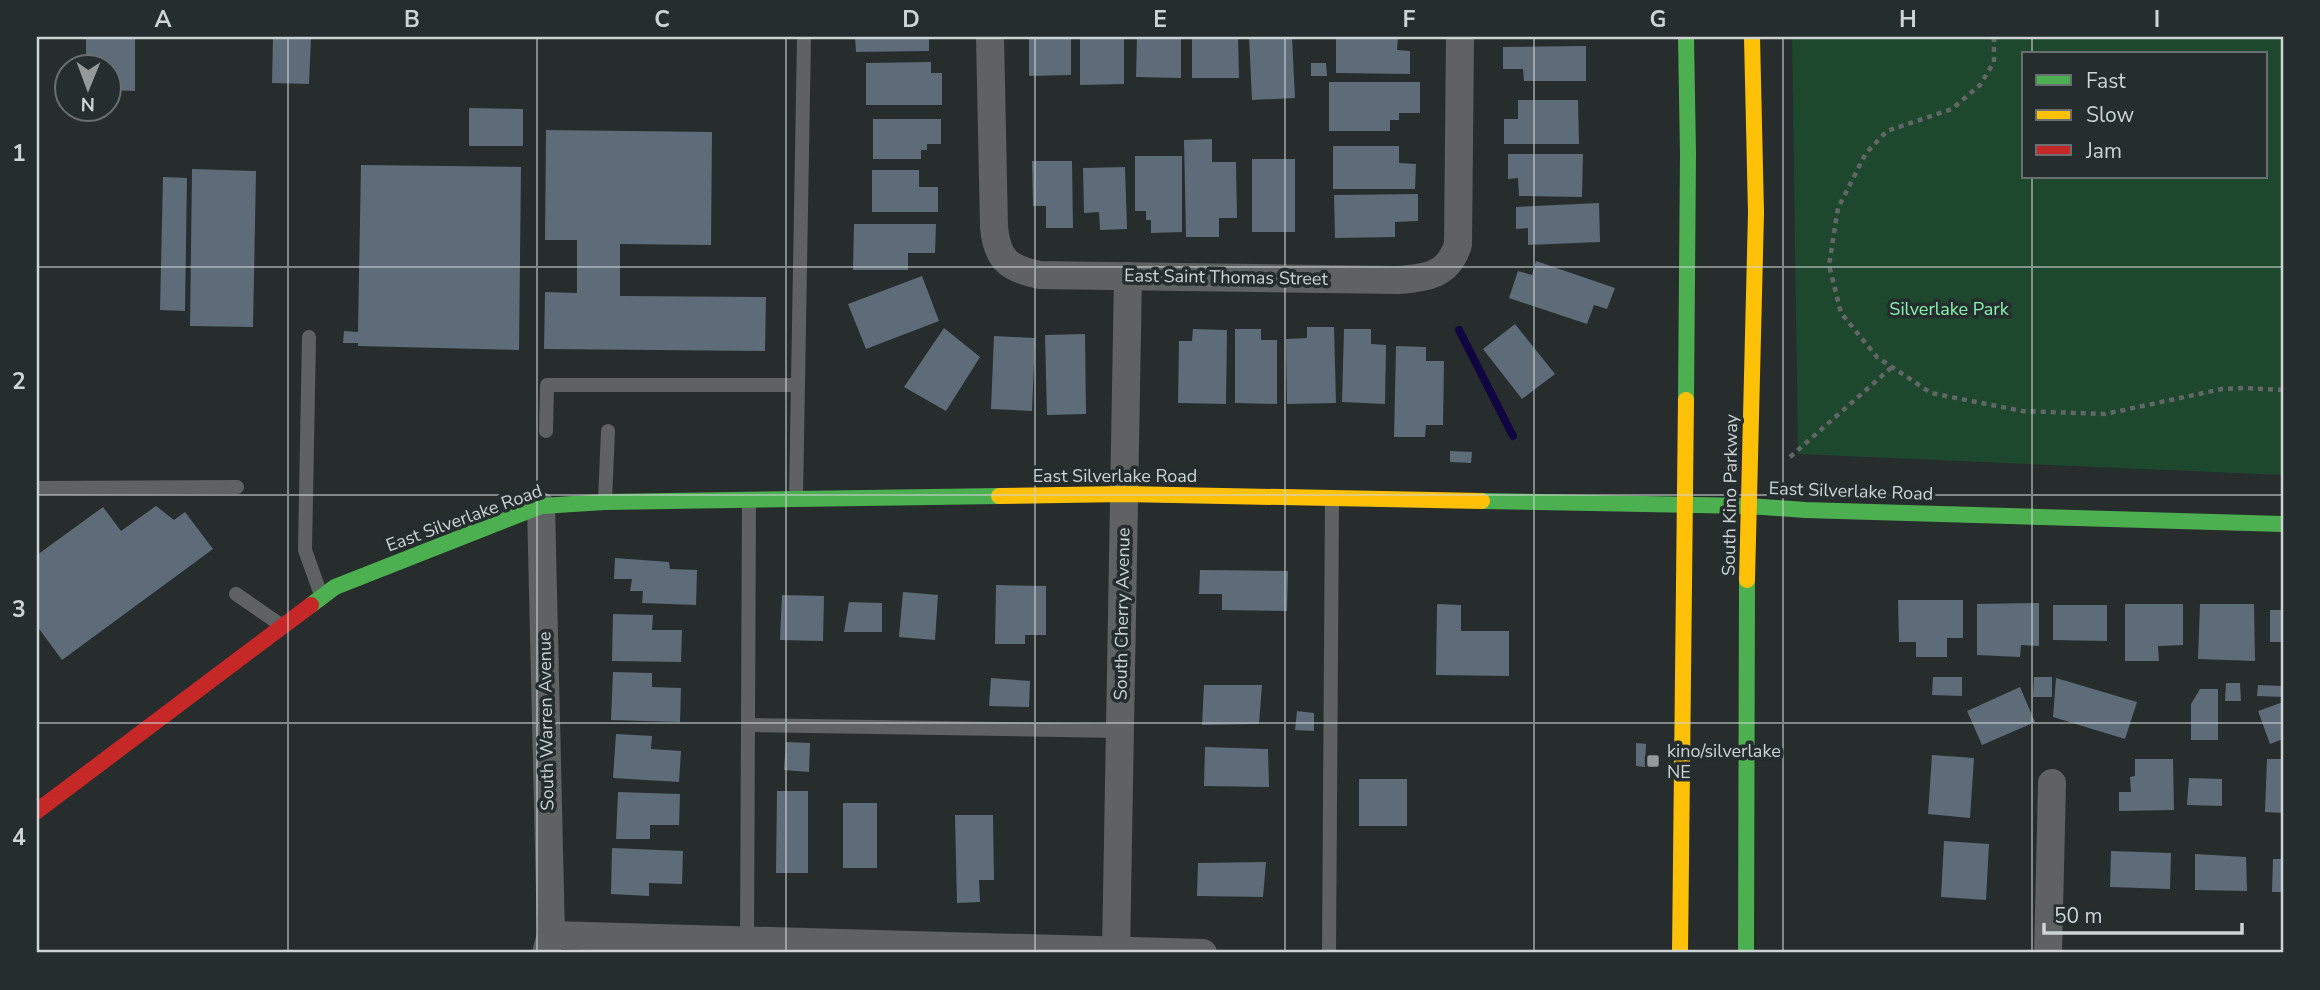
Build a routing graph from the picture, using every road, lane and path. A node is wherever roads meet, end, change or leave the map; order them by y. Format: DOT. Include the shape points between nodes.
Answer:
graph roads {
  1 [pos="804,37"];
  2 [pos="990,37"];
  3 [pos="1461,37"];
  4 [pos="1686,37"];
  5 [pos="1752,37"];
  6 [pos="1994,37"];
  7 [pos="1128,276"];
  8 [pos="309,337"];
  9 [pos="1892,367"];
  10 [pos="798,385"];
  11 [pos="2283,390"];
  12 [pos="546,431"];
  13 [pos="608,431"];
  14 [pos="1790,457"];
  15 [pos="237,486"];
  16 [pos="37,488"];
  17 [pos="1124,494"];
  18 [pos="1332,498"];
  19 [pos="749,499"];
  20 [pos="796,499"];
  21 [pos="605,502"];
  22 [pos="1683,504"];
  23 [pos="541,506"];
  24 [pos="1749,506"];
  25 [pos="2283,524"];
  26 [pos="236,594"];
  27 [pos="321,596"];
  28 [pos="282,626"];
  29 [pos="748,725"];
  30 [pos="1120,731"];
  31 [pos="2052,783"];
  32 [pos="37,811"];
  33 [pos="747,940"];
  34 [pos="548,944"];
  35 [pos="1116,952"];
  36 [pos="1203,953"];
  37 [pos="1329,953"];
  38 [pos="1680,953"];
  39 [pos="1746,953"];
  40 [pos="2048,953"];
  1 -- 10 [label="lane"];
  2 -- 7 [label="street, East Saint Thomas Street" via="995,246 1006,275"];
  3 -- 7 [label="street, East Saint Thomas Street" via="1458,244 1446,274 1398,280"];
  4 -- 22 [label="street"];
  5 -- 24 [label="street, South Kino Parkway" via="1756,213"];
  6 -- 9 [label="path" via="1994,62 1980,85 1952,109 1887,131 1866,153 1838,208 1829,265 1841,313 1877,357"];
  7 -- 17 [label="street, South Cherry Avenue"];
  8 -- 27 [label="lane" via="305,550"];
  9 -- 11 [label="path" via="1931,393 2022,411 2105,414 2222,389"];
  9 -- 14 [label="path"];
  10 -- 12 [label="lane" via="547,385"];
  10 -- 20 [label="lane"];
  13 -- 21 [label="lane"];
  15 -- 16 [label="lane"];
  17 -- 18 [label="street, East Silverlake Road"];
  17 -- 20 [label="street, East Silverlake Road"];
  17 -- 30 [label="street, South Cherry Avenue"];
  18 -- 22 [label="street, East Silverlake Road"];
  18 -- 37 [label="lane"];
  19 -- 20 [label="street, East Silverlake Road"];
  19 -- 21 [label="street, East Silverlake Road"];
  19 -- 29 [label="lane"];
  21 -- 23 [label="street, East Silverlake Road"];
  22 -- 24 [label="street, East Silverlake Road"];
  22 -- 38 [label="street"];
  23 -- 27 [label="street, East Silverlake Road"];
  23 -- 34 [label="street, South Warren Avenue"];
  24 -- 25 [label="street, East Silverlake Road"];
  24 -- 39 [label="street, South Kino Parkway"];
  26 -- 28 [label="lane"];
  27 -- 28 [label="street, East Silverlake Road"];
  28 -- 32 [label="street, East Silverlake Road"];
  29 -- 30 [label="lane"];
  29 -- 33 [label="lane"];
  30 -- 35 [label="street, South Cherry Avenue"];
  31 -- 40 [label="street"];
  33 -- 34 [label="street"];
  33 -- 35 [label="street"];
  35 -- 36 [label="street"];
}
